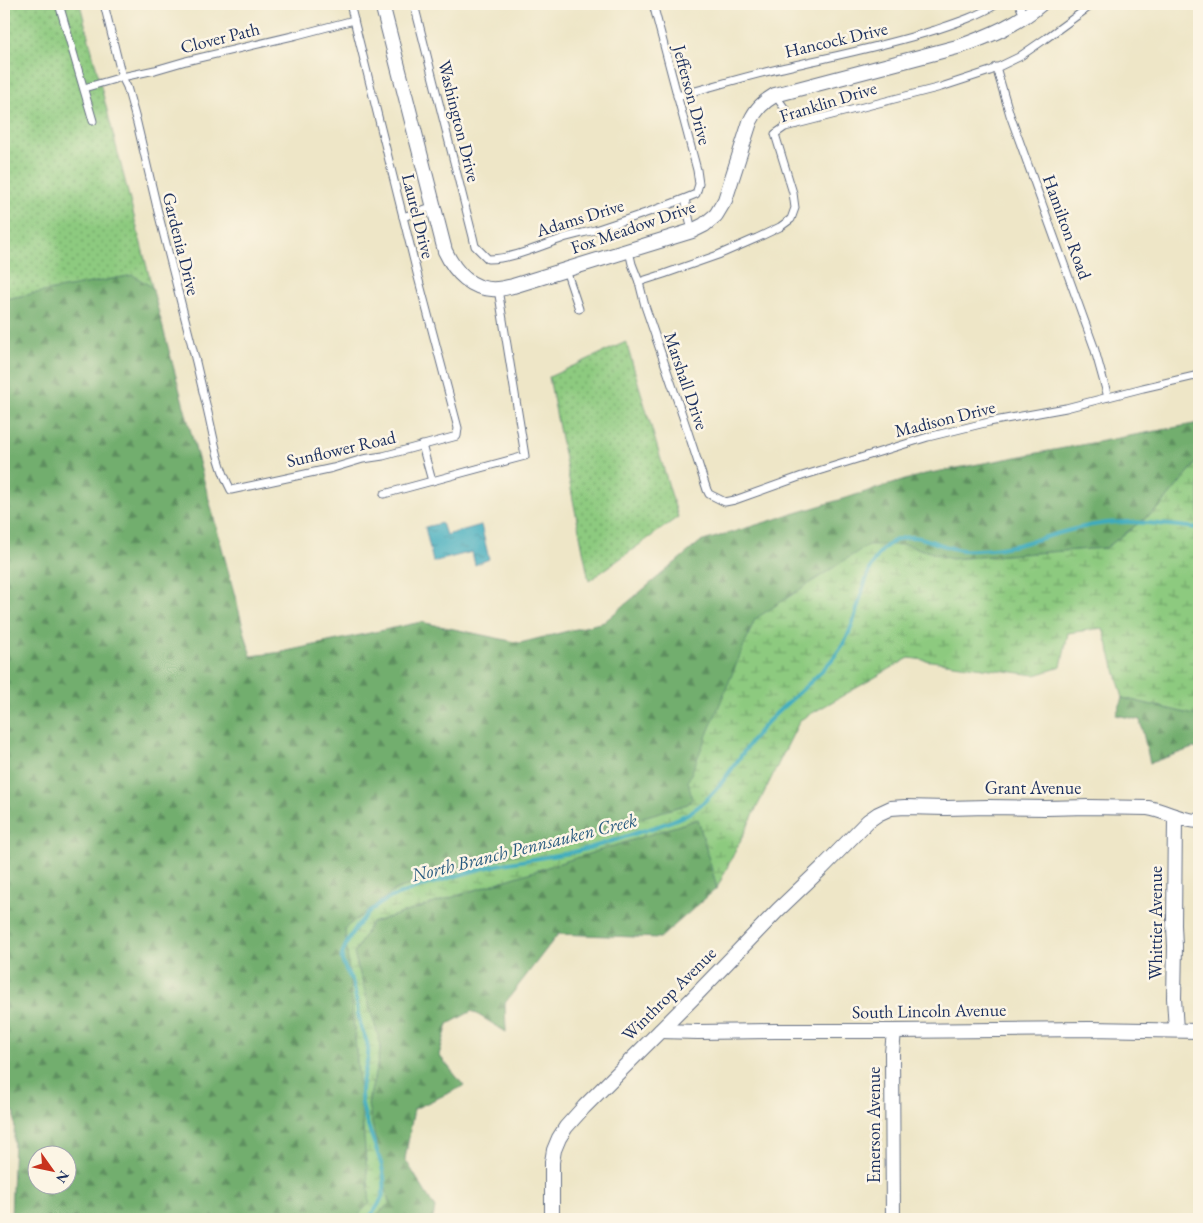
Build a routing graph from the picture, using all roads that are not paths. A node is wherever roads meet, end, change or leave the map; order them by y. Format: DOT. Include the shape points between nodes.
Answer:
graph roads {
  1 [pos="59,4"];
  2 [pos="104,4"];
  3 [pos="350,4"];
  4 [pos="382,4"];
  5 [pos="414,4"];
  6 [pos="653,4"];
  7 [pos="997,4"];
  8 [pos="1041,4"];
  9 [pos="1093,4"];
  10 [pos="1021,10"];
  11 [pos="354,20"];
  12 [pos="996,68"];
  13 [pos="122,77"];
  14 [pos="84,88"];
  15 [pos="776,95"];
  16 [pos="677,96"];
  17 [pos="93,121"];
  18 [pos="796,124"];
  19 [pos="696,194"];
  20 [pos="685,198"];
  21 [pos="434,206"];
  22 [pos="403,217"];
  23 [pos="692,231"];
  24 [pos="476,246"];
  25 [pos="629,250"];
  26 [pos="566,270"];
  27 [pos="639,282"];
  28 [pos="498,289"];
  29 [pos="579,308"];
  30 [pos="1199,375"];
  31 [pos="1108,397"];
  32 [pos="457,436"];
  33 [pos="422,445"];
  34 [pos="432,482"];
  35 [pos="231,490"];
  36 [pos="706,490"];
  37 [pos="384,494"];
  38 [pos="1175,816"];
  39 [pos="868,821"];
  40 [pos="1199,821"];
  41 [pos="1176,1030"];
  42 [pos="660,1031"];
  43 [pos="894,1031"];
  44 [pos="1199,1031"];
  45 [pos="552,1219"];
  46 [pos="893,1219"];
  1 -- 14 [label="lane"];
  2 -- 13 [label="lane, Gardenia Drive"];
  3 -- 11 [label="lane, Laurel Drive"];
  4 -- 21 [label="street, Fox Meadow Drive"];
  5 -- 24 [label="lane, Washington Drive"];
  6 -- 16 [label="lane, Jefferson Drive"];
  7 -- 16 [label="lane, Hancock Drive" via="959,22 911,37"];
  8 -- 10 [label="street, Fox Meadow Drive"];
  9 -- 12 [label="lane, Franklin Drive" via="1019,57"];
  10 -- 15 [label="street, Fox Meadow Drive" via="990,36"];
  11 -- 13 [label="lane, Clover Path"];
  11 -- 22 [label="lane, Laurel Drive"];
  12 -- 18 [label="lane, Franklin Drive" via="958,82"];
  12 -- 31 [label="lane, Hamilton Road"];
  13 -- 14 [label="lane, Clover Path"];
  13 -- 35 [label="lane, Gardenia Drive" via="137,123 219,462"];
  14 -- 17 [label="lane"];
  15 -- 18 [label="lane"];
  15 -- 23 [label="street, Fox Meadow Drive" via="757,109 750,122 721,207 704,225"];
  16 -- 19 [label="lane, Jefferson Drive" via="697,170 699,184"];
  18 -- 27 [label="lane, Franklin Drive" via="775,134 796,208 791,219 718,255"];
  19 -- 20 [label="lane, Adams Drive"];
  20 -- 23 [label="lane"];
  20 -- 24 [label="lane, Adams Drive" via="501,258 488,259"];
  21 -- 22 [label="lane"];
  21 -- 28 [label="street, Fox Meadow Drive" via="448,258 458,271 474,284"];
  22 -- 32 [label="lane, Laurel Drive" via="458,428"];
  23 -- 25 [label="street, Fox Meadow Drive"];
  25 -- 26 [label="street, Fox Meadow Drive"];
  25 -- 27 [label="lane"];
  26 -- 28 [label="street, Fox Meadow Drive"];
  26 -- 29 [label="lane"];
  27 -- 36 [label="lane, Marshall Drive"];
  28 -- 34 [label="lane" via="525,456"];
  30 -- 31 [label="lane, Madison Drive"];
  31 -- 36 [label="lane, Madison Drive" via="928,437 735,500 725,502"];
  32 -- 33 [label="lane, Sunflower Road"];
  33 -- 34 [label="lane"];
  33 -- 35 [label="lane, Sunflower Road"];
  34 -- 37 [label="lane"];
  38 -- 39 [label="street, Grant Avenue" via="1148,808 905,807 891,808"];
  38 -- 40 [label="street, Grant Avenue"];
  38 -- 41 [label="street, Whittier Avenue"];
  39 -- 42 [label="street, Winthrop Avenue"];
  41 -- 43 [label="street, South Lincoln Avenue"];
  41 -- 44 [label="street, South Lincoln Avenue"];
  42 -- 43 [label="street, South Lincoln Avenue"];
  42 -- 45 [label="street, Winthrop Avenue" via="574,1117 559,1138 552,1162"];
  43 -- 46 [label="street, Emerson Avenue"];
}
